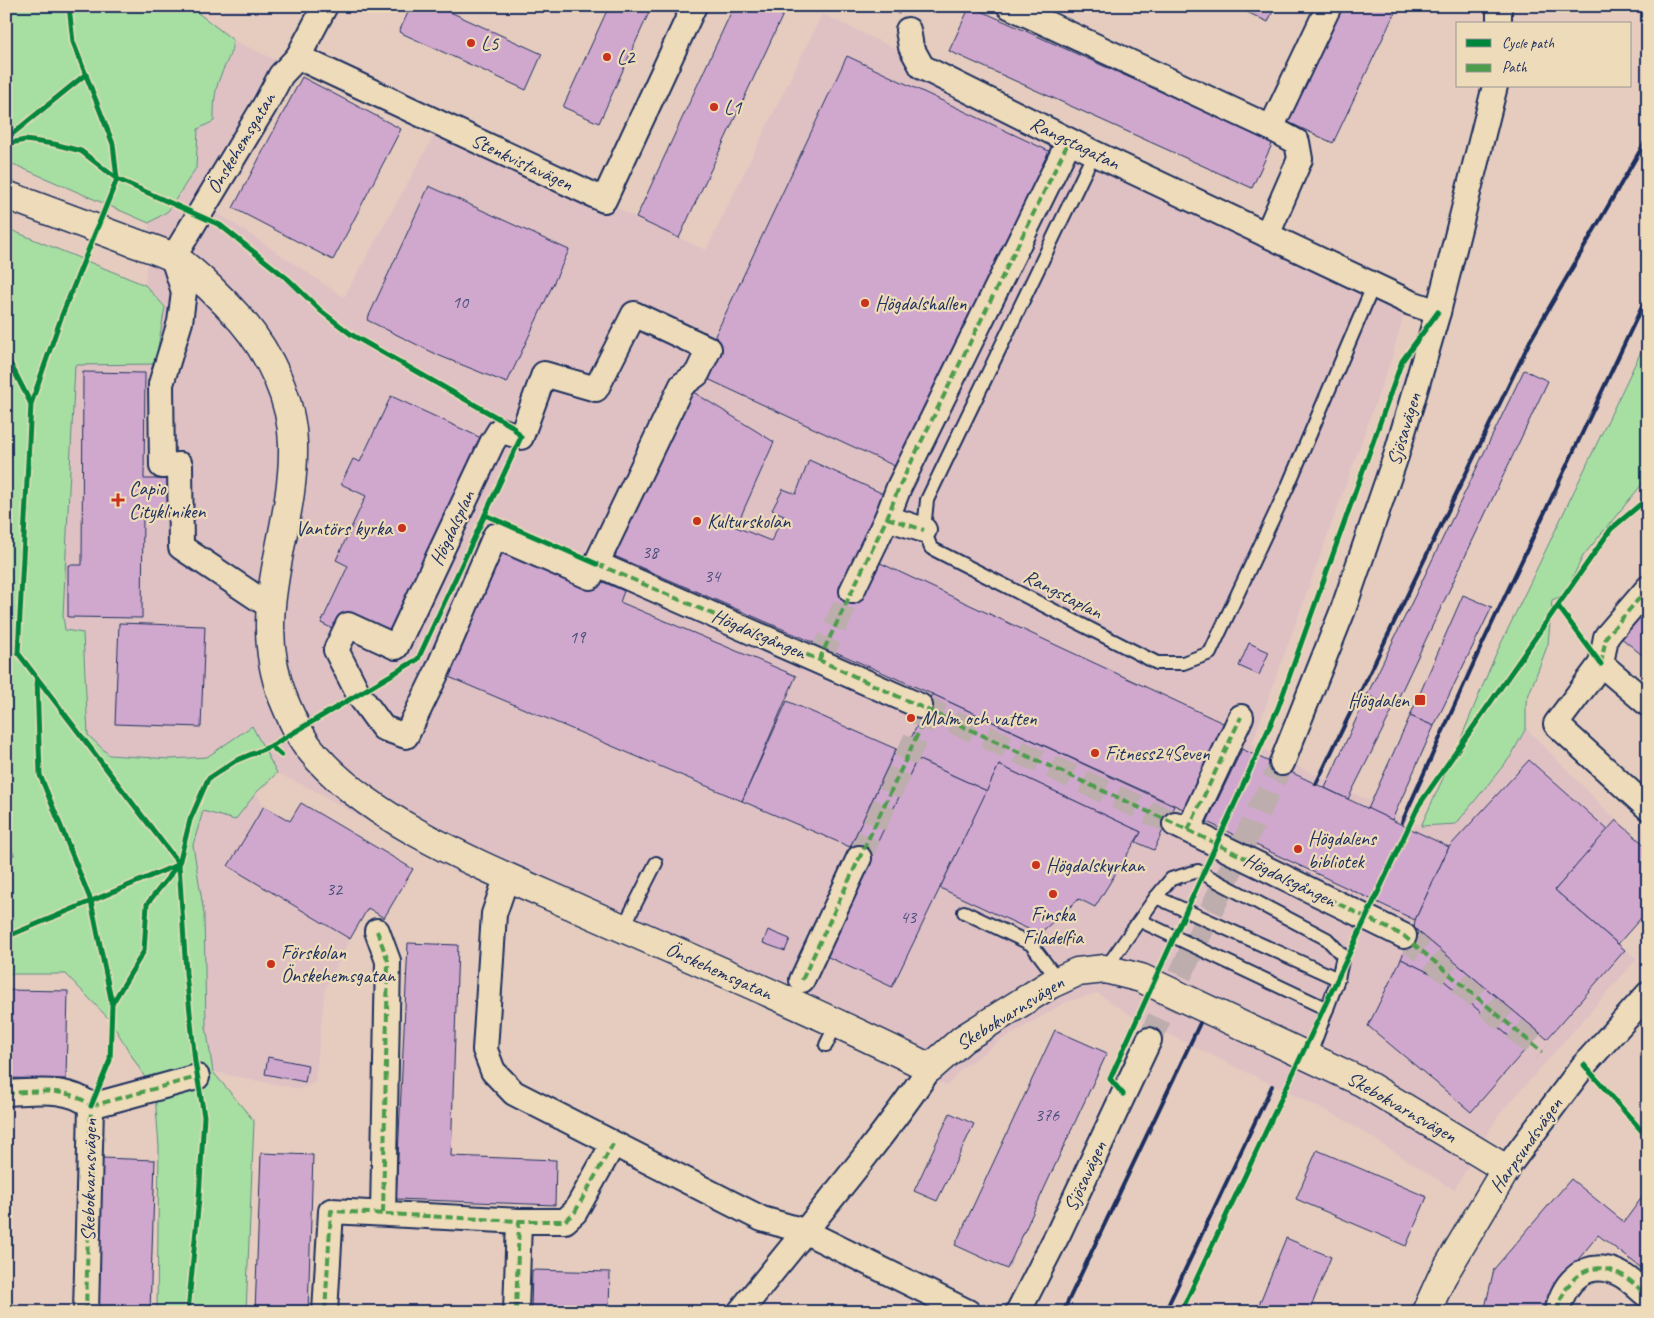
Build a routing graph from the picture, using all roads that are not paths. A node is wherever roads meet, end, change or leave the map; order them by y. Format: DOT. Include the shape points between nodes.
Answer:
graph roads {
  1 [pos="324,6"];
  2 [pos="694,6"];
  3 [pos="1009,6"];
  4 [pos="1329,6"];
  5 [pos="1499,6"];
  6 [pos="1498,22"];
  7 [pos="908,30"];
  8 [pos="298,57"];
  9 [pos="1494,88"];
  10 [pos="1271,128"];
  11 [pos="1069,141"];
  12 [pos="1094,153"];
  13 [pos="6,195"];
  14 [pos="1267,234"];
  15 [pos="173,258"];
  16 [pos="1374,284"];
  17 [pos="1438,312"];
  18 [pos="887,518"];
  19 [pos="924,530"];
  20 [pos="597,564"];
  21 [pos="1648,588"];
  22 [pos="852,591"];
  23 [pos="271,607"];
  24 [pos="1601,664"];
  25 [pos="1648,704"];
  26 [pos="920,706"];
  27 [pos="1241,717"];
  28 [pos="1282,763"];
  29 [pos="1648,808"];
  30 [pos="859,858"];
  31 [pos="656,863"];
  32 [pos="507,876"];
  33 [pos="1156,897"];
  34 [pos="964,912"];
  35 [pos="1141,920"];
  36 [pos="623,928"];
  37 [pos="377,931"];
  38 [pos="1404,936"];
  39 [pos="1105,969"];
  40 [pos="1338,979"];
  41 [pos="802,980"];
  42 [pos="1059,981"];
  43 [pos="1648,994"];
  44 [pos="1327,1009"];
  45 [pos="1149,1040"];
  46 [pos="1309,1057"];
  47 [pos="930,1068"];
  48 [pos="197,1077"];
  49 [pos="6,1093"];
  50 [pos="91,1106"];
  51 [pos="612,1144"];
  52 [pos="1506,1169"];
  53 [pos="382,1213"];
  54 [pos="519,1221"];
  55 [pos="804,1231"];
  56 [pos="1648,1296"];
  57 [pos="86,1312"];
  58 [pos="325,1312"];
  59 [pos="516,1312"];
  60 [pos="740,1312"];
  61 [pos="968,1312"];
  62 [pos="1018,1312"];
  63 [pos="1426,1312"];
  64 [pos="1557,1312"];
  1 -- 8 [label="street"];
  2 -- 8 [label="street, Stenkvistavägen" via="604,200"];
  3 -- 10 [label="street"];
  4 -- 10 [label="street"];
  5 -- 6 [label="street"];
  7 -- 11 [label="street, Rangstagatan" via="911,47 922,67"];
  8 -- 15 [label="street, Önskehemsgatan" via="281,75"];
  9 -- 17 [label="street, Sjösavägen"];
  10 -- 14 [label="street" via="1297,142 1300,159"];
  11 -- 12 [label="street, Rangstagatan"];
  11 -- 18 [label="street" via="899,486"];
  12 -- 14 [label="street, Rangstagatan"];
  12 -- 19 [label="lane" via="927,500"];
  13 -- 15 [label="street, Önskehemsgatan"];
  14 -- 16 [label="street, Rangstagatan"];
  15 -- 23 [label="street, Önskehemsgatan" via="227,304 250,331 269,359 285,398 293,441 292,477"];
  15 -- 23 [label="street" via="184,292 180,322 161,384 162,466 180,465 181,547"];
  16 -- 17 [label="street, Rangstagatan" via="1411,303"];
  16 -- 19 [label="lane, Rangstaplan" via="1292,478 1210,653 1183,663 1157,663 931,548"];
  17 -- 28 [label="street, Sjösavägen" via="1396,456 1343,610"];
  18 -- 19 [label="street"];
  18 -- 22 [label="street"];
  20 -- 20 [label="street, Högdalsplan" via="682,385 697,374 709,349 634,314 596,389 544,374 521,437 500,430 396,647 348,624 336,650 359,696 383,728 406,736 437,672 494,536 590,577"];
  20 -- 26 [label="street, Högdalsgången"];
  21 -- 24 [label="street" via="1606,637"];
  23 -- 32 [label="street, Önskehemsgatan" via="268,623 275,677 290,716 308,747 337,779 392,818"];
  24 -- 25 [label="street"];
  24 -- 29 [label="street" via="1556,724"];
  27 -- 38 [label="street, Högdalsgången" via="1182,827"];
  30 -- 41 [label="street, Önskehemsgatan"];
  31 -- 36 [label="lane"];
  32 -- 36 [label="street, Önskehemsgatan"];
  32 -- 51 [label="street" via="494,914 485,1050 492,1071 514,1093"];
  33 -- 35 [label="lane"];
  33 -- 40 [label="lane"];
  33 -- 40 [label="lane" via="1171,879 1198,871 1327,939 1343,956"];
  34 -- 42 [label="lane" via="1031,944"];
  35 -- 39 [label="lane"];
  35 -- 44 [label="lane"];
  36 -- 47 [label="street, Önskehemsgatan" via="831,1034"];
  37 -- 53 [label="street" via="388,961"];
  39 -- 42 [label="street, Skebokvarnsvägen" via="1078,972"];
  39 -- 46 [label="street, Skebokvarnsvägen" via="1141,978"];
  40 -- 44 [label="lane"];
  42 -- 47 [label="street, Skebokvarnsvägen" via="964,1039"];
  43 -- 52 [label="street, Harpsundsvägen" via="1584,1065"];
  44 -- 46 [label="lane"];
  45 -- 62 [label="street, Sjösavägen"];
  46 -- 52 [label="street, Skebokvarnsvägen" via="1362,1082"];
  47 -- 55 [label="street, Skebokvarnsvägen" via="905,1105"];
  48 -- 50 [label="street"];
  49 -- 50 [label="street, Skebokvarnsvägen" via="54,1091 81,1097"];
  50 -- 57 [label="street, Skebokvarnsvägen"];
  51 -- 54 [label="street" via="575,1212 565,1221"];
  51 -- 55 [label="street" via="762,1218"];
  52 -- 63 [label="street, Harpsundsvägen" via="1442,1277"];
  53 -- 54 [label="street"];
  53 -- 58 [label="street" via="331,1211"];
  54 -- 59 [label="street"];
  55 -- 60 [label="street, Skebokvarnsvägen"];
  55 -- 61 [label="street"];
  56 -- 64 [label="street" via="1620,1274 1604,1269 1586,1270 1568,1283"];
}
